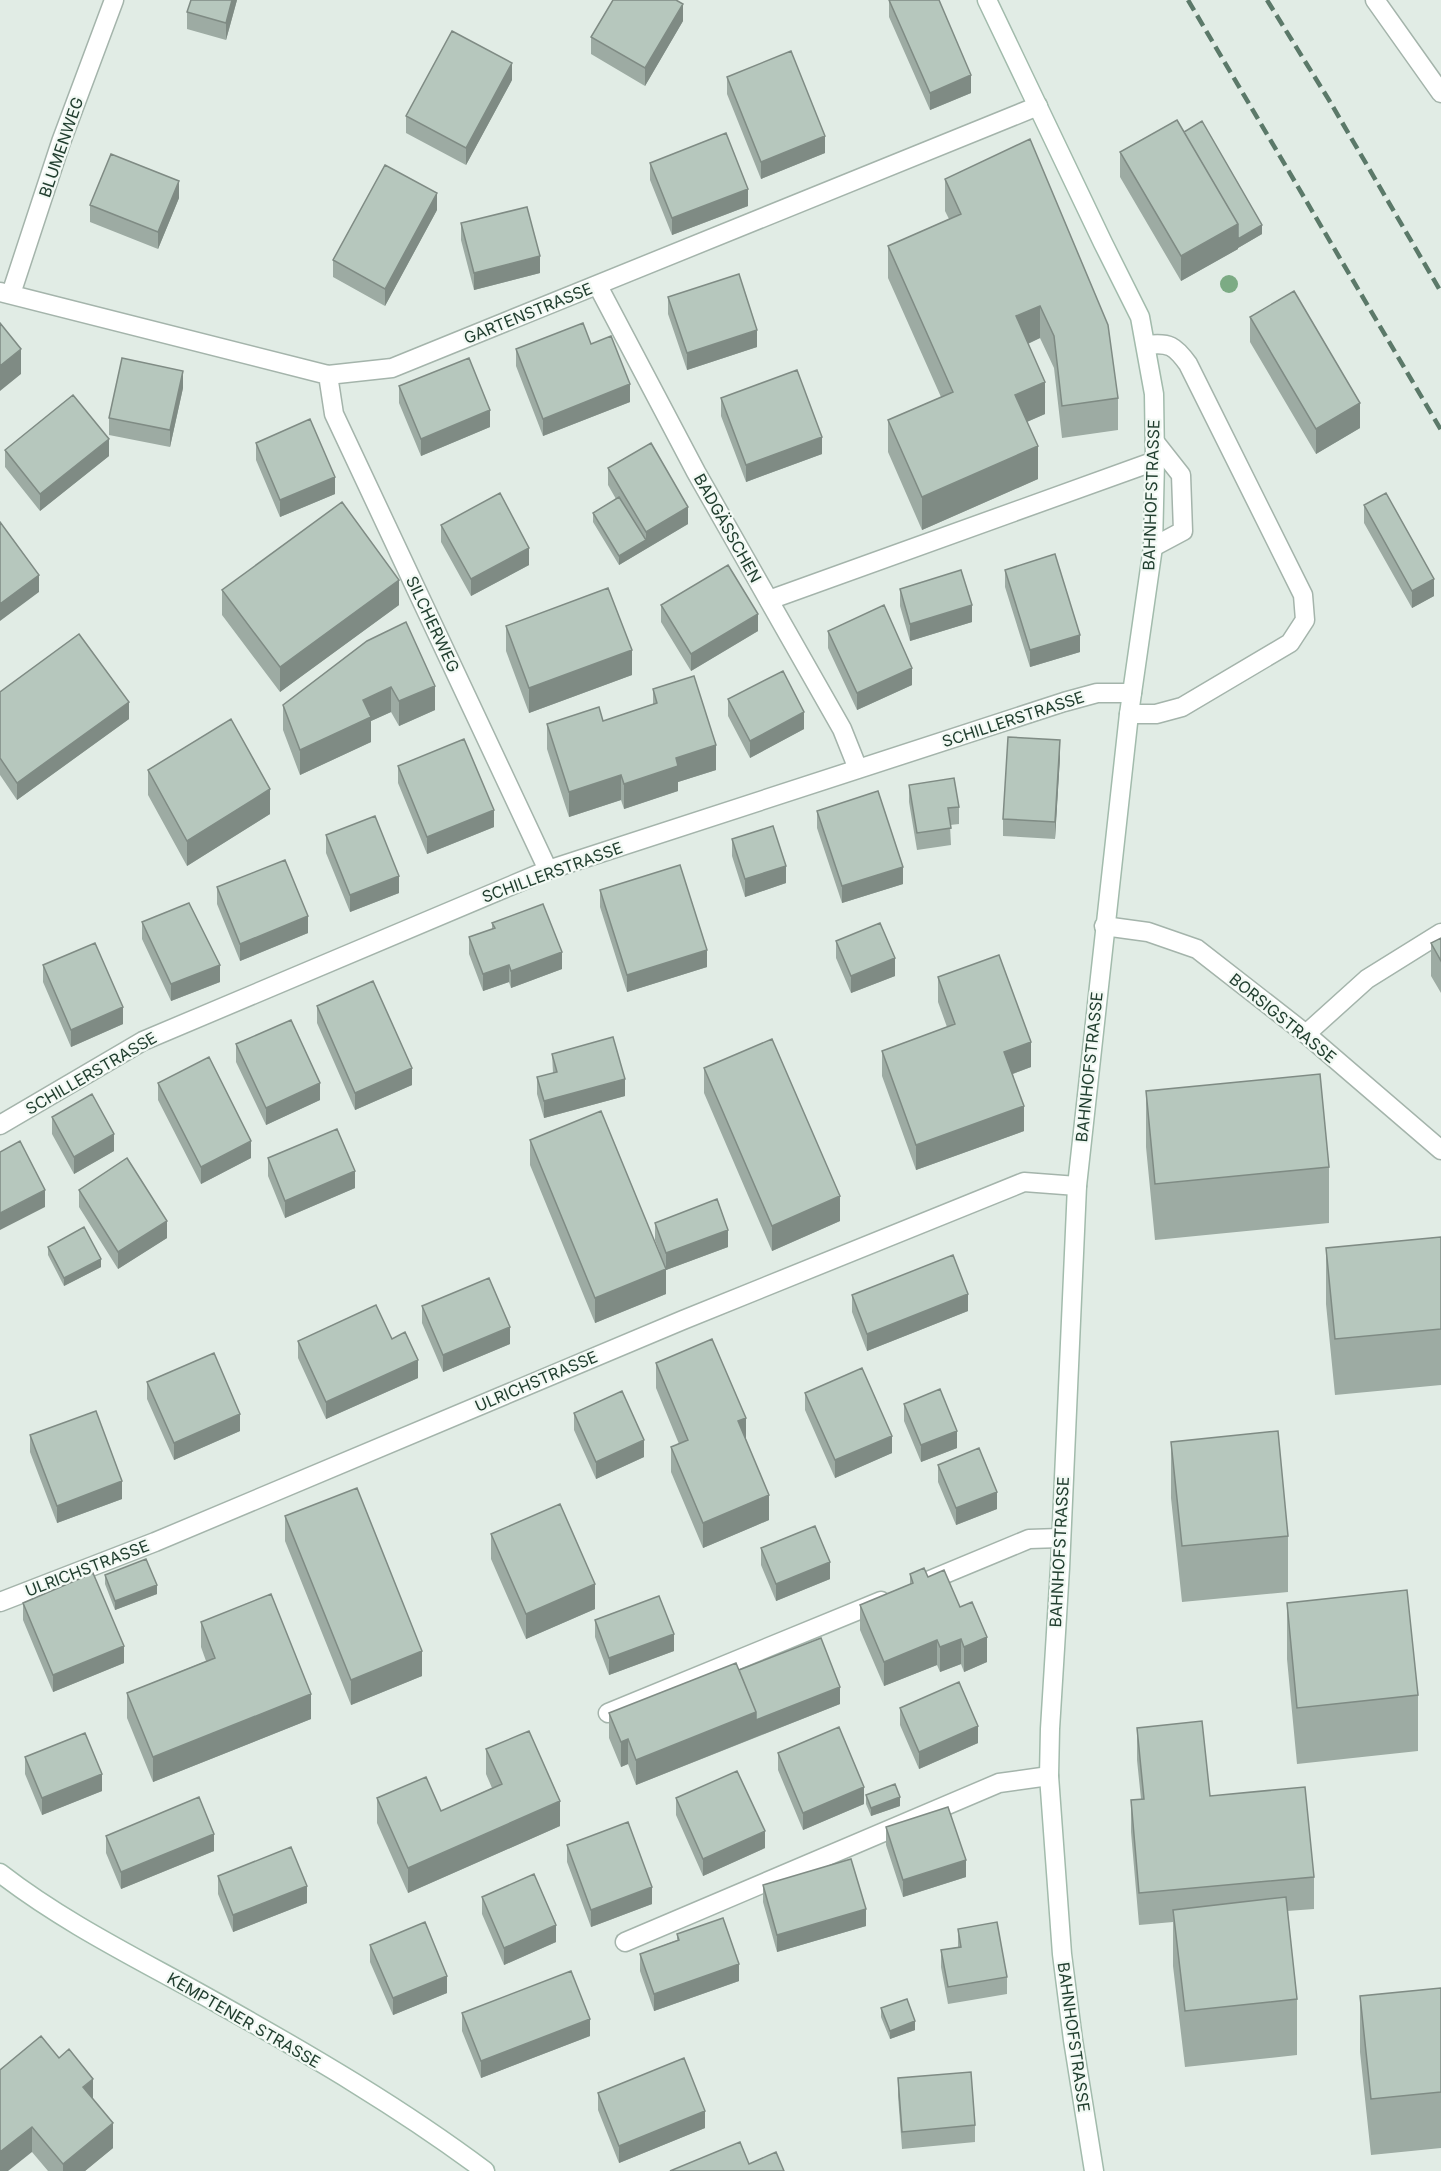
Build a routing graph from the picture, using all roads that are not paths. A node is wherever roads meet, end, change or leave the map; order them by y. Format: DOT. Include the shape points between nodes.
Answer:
graph roads {
  1 [pos="114,0"];
  2 [pos="987,0"];
  3 [pos="1375,0"];
  4 [pos="1441,93"];
  5 [pos="1038,106"];
  6 [pos="598,286"];
  7 [pos="6,293"];
  8 [pos="1147,345"];
  9 [pos="328,375"];
  10 [pos="1155,442"];
  11 [pos="1155,461"];
  12 [pos="1153,547"];
  13 [pos="769,600"];
  14 [pos="1132,693"];
  15 [pos="1129,714"];
  16 [pos="858,769"];
  17 [pos="549,870"];
  18 [pos="1104,926"];
  19 [pos="1441,933"];
  20 [pos="1306,1034"];
  21 [pos="0,1125"];
  22 [pos="1441,1150"];
  23 [pos="1077,1186"];
  24 [pos="1060,1538"];
  25 [pos="0,1602"];
  26 [pos="608,1713"];
  27 [pos="1049,1776"];
  28 [pos="0,1873"];
  29 [pos="625,1942"];
  30 [pos="485,2171"];
  31 [pos="1094,2171"];
  1 -- 7 [label="street, BLUMENWEG"];
  2 -- 5 [label="street, BAHNHOFSTRASSE"];
  3 -- 4 [label="street"];
  5 -- 6 [label="street, GARTENSTRASSE"];
  5 -- 8 [label="street, BAHNHOFSTRASSE" via="1140,317"];
  6 -- 9 [label="street, GARTENSTRASSE" via="392,368"];
  6 -- 13 [label="street, BADGÄSSCHEN"];
  7 -- 9 [label="street, GARTENSTRASSE"];
  8 -- 10 [label="street, BAHNHOFSTRASSE"];
  8 -- 15 [label="street" via="1173,346 1188,364 1304,595 1305,620 1290,643 1182,707 1156,714"];
  9 -- 17 [label="street, SILCHERWEG" via="334,414"];
  10 -- 11 [label="street, BAHNHOFSTRASSE"];
  10 -- 12 [label="street" via="1181,475 1183,531"];
  11 -- 12 [label="street, BAHNHOFSTRASSE"];
  11 -- 13 [label="street"];
  12 -- 14 [label="street, BAHNHOFSTRASSE"];
  13 -- 16 [label="street, BADGÄSSCHEN" via="842,729"];
  14 -- 15 [label="street, BAHNHOFSTRASSE"];
  14 -- 16 [label="street, SCHILLERSTRASSE" via="1097,693 1064,702"];
  15 -- 18 [label="street, BAHNHOFSTRASSE"];
  16 -- 17 [label="street, SCHILLERSTRASSE"];
  17 -- 21 [label="street, SCHILLERSTRASSE" via="143,1041"];
  18 -- 20 [label="street, BORSIGSTRASSE" via="1148,932 1197,949"];
  18 -- 23 [label="street, BAHNHOFSTRASSE"];
  19 -- 20 [label="street" via="1367,979"];
  20 -- 22 [label="street, BORSIGSTRASSE"];
  23 -- 24 [label="street, BAHNHOFSTRASSE"];
  23 -- 25 [label="street, ULRICHSTRASSE" via="1024,1182 145,1546"];
  24 -- 26 [label="street" via="1029,1539"];
  24 -- 27 [label="street, BAHNHOFSTRASSE"];
  27 -- 29 [label="street" via="999,1783"];
  27 -- 31 [label="street, BAHNHOFSTRASSE" via="1062,1954"];
  28 -- 30 [label="street, KEMPTENER STRASSE" via="137,1960 396,2109"];
}
